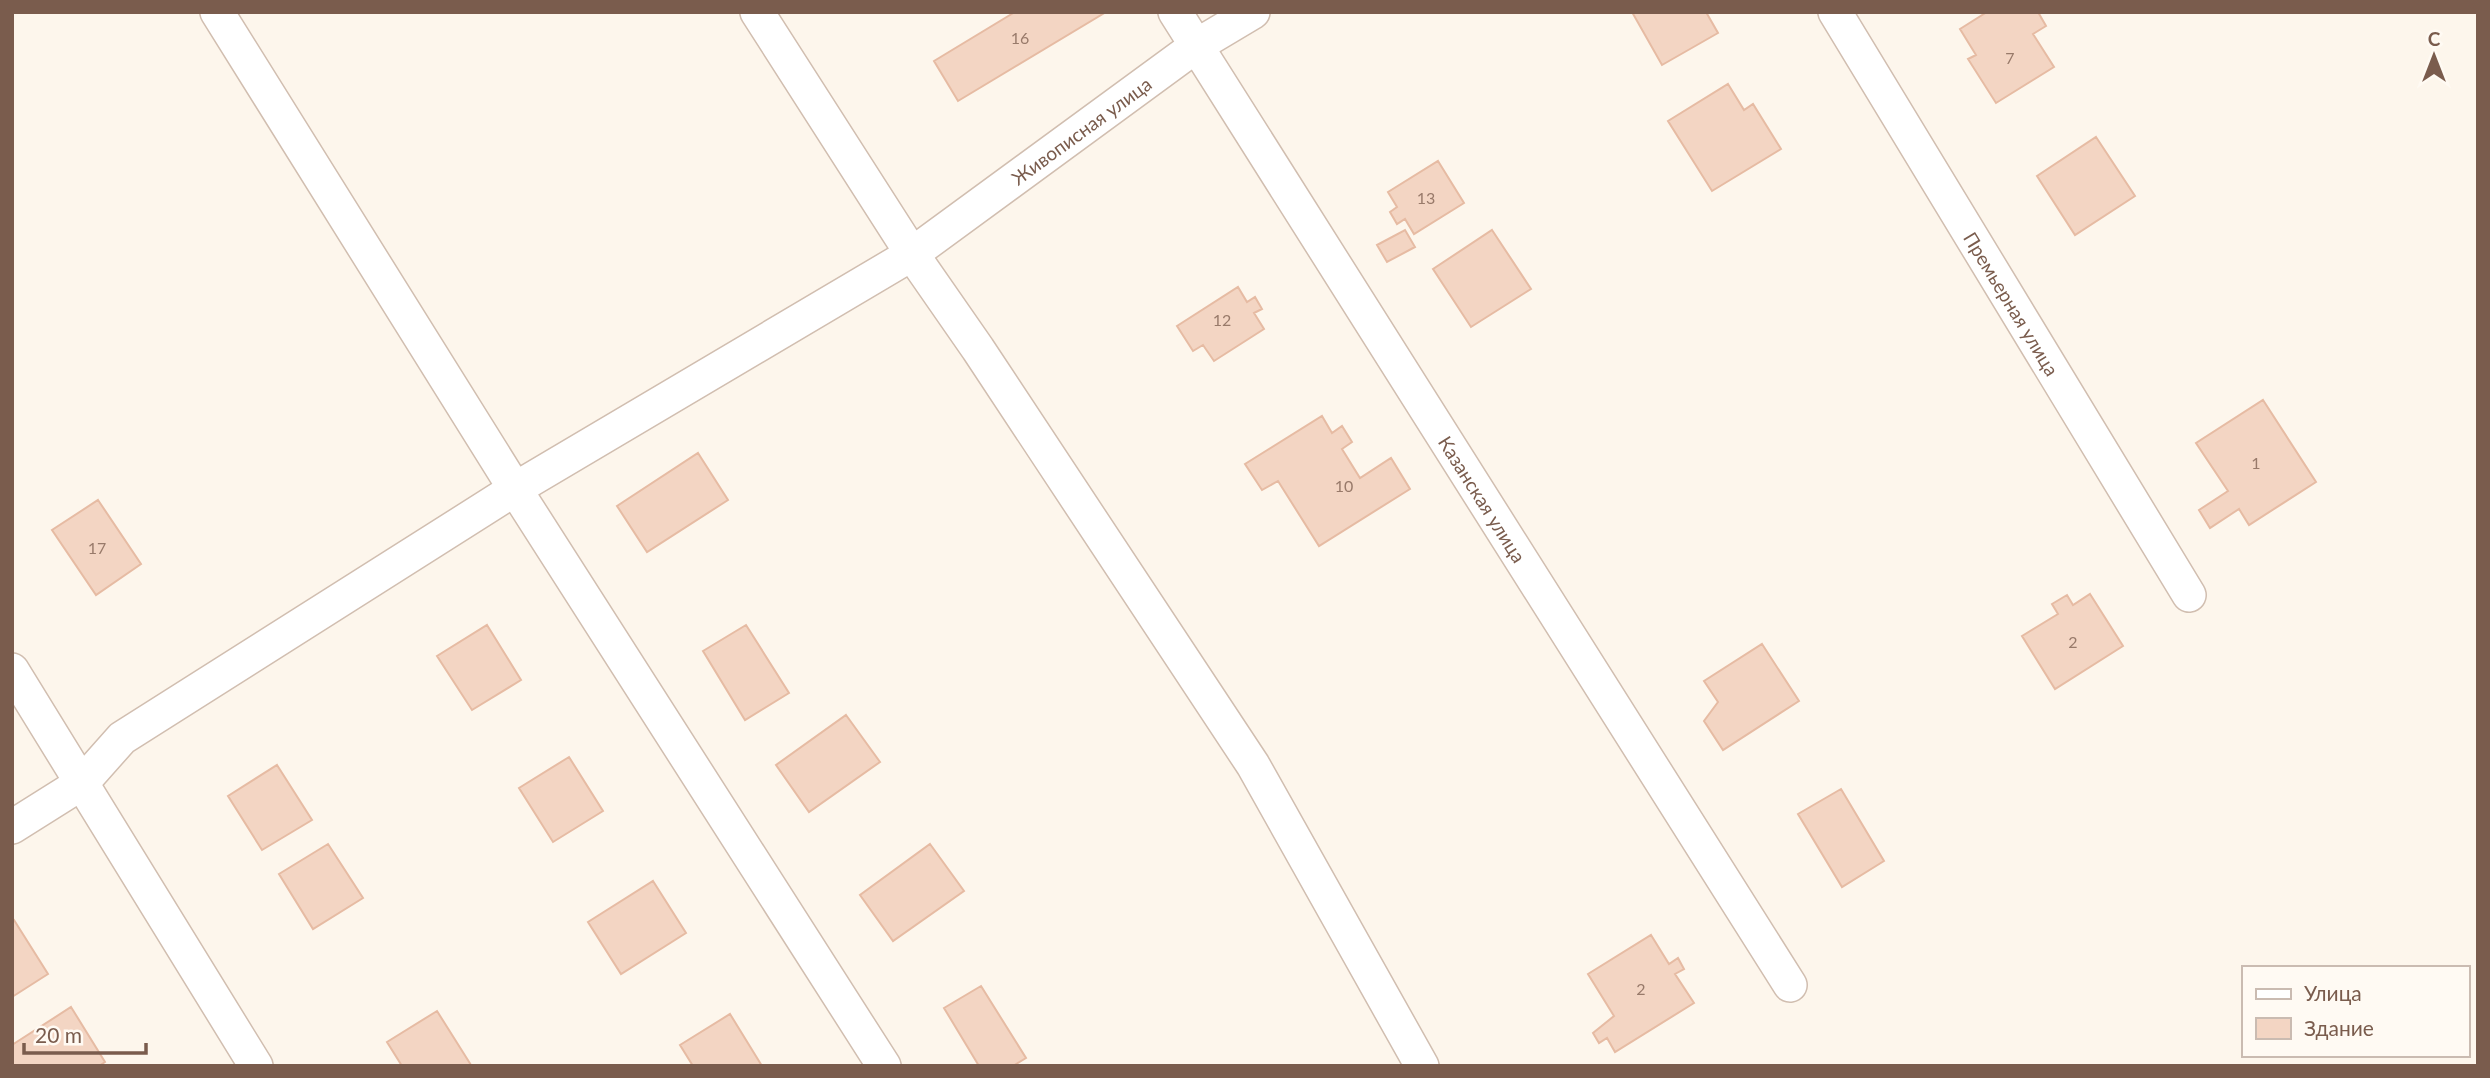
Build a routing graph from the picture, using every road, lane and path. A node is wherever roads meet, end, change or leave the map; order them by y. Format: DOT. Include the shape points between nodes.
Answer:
graph roads {
  1 [pos="217,12"];
  2 [pos="757,12"];
  3 [pos="1175,12"];
  4 [pos="1253,12"];
  5 [pos="1835,12"];
  6 [pos="1196,46"];
  7 [pos="912,254"];
  8 [pos="515,489"];
  9 [pos="2189,596"];
  10 [pos="12,670"];
  11 [pos="82,783"];
  12 [pos="12,827"];
  13 [pos="1790,985"];
  14 [pos="256,1066"];
  15 [pos="884,1066"];
  16 [pos="1422,1066"];
  1 -- 8 [label="street"];
  2 -- 7 [label="street"];
  3 -- 6 [label="street, Казанская улица"];
  4 -- 6 [label="street, Живописная улица"];
  5 -- 9 [label="street, Премьерная улица"];
  6 -- 7 [label="street, Живописная улица"];
  6 -- 13 [label="street, Казанская улица"];
  7 -- 8 [label="street, Живописная улица"];
  7 -- 16 [label="street" via="1253,765"];
  8 -- 11 [label="street, Живописная улица" via="122,738"];
  8 -- 15 [label="street"];
  10 -- 11 [label="street"];
  11 -- 12 [label="street, Живописная улица"];
  11 -- 14 [label="street"];
}
